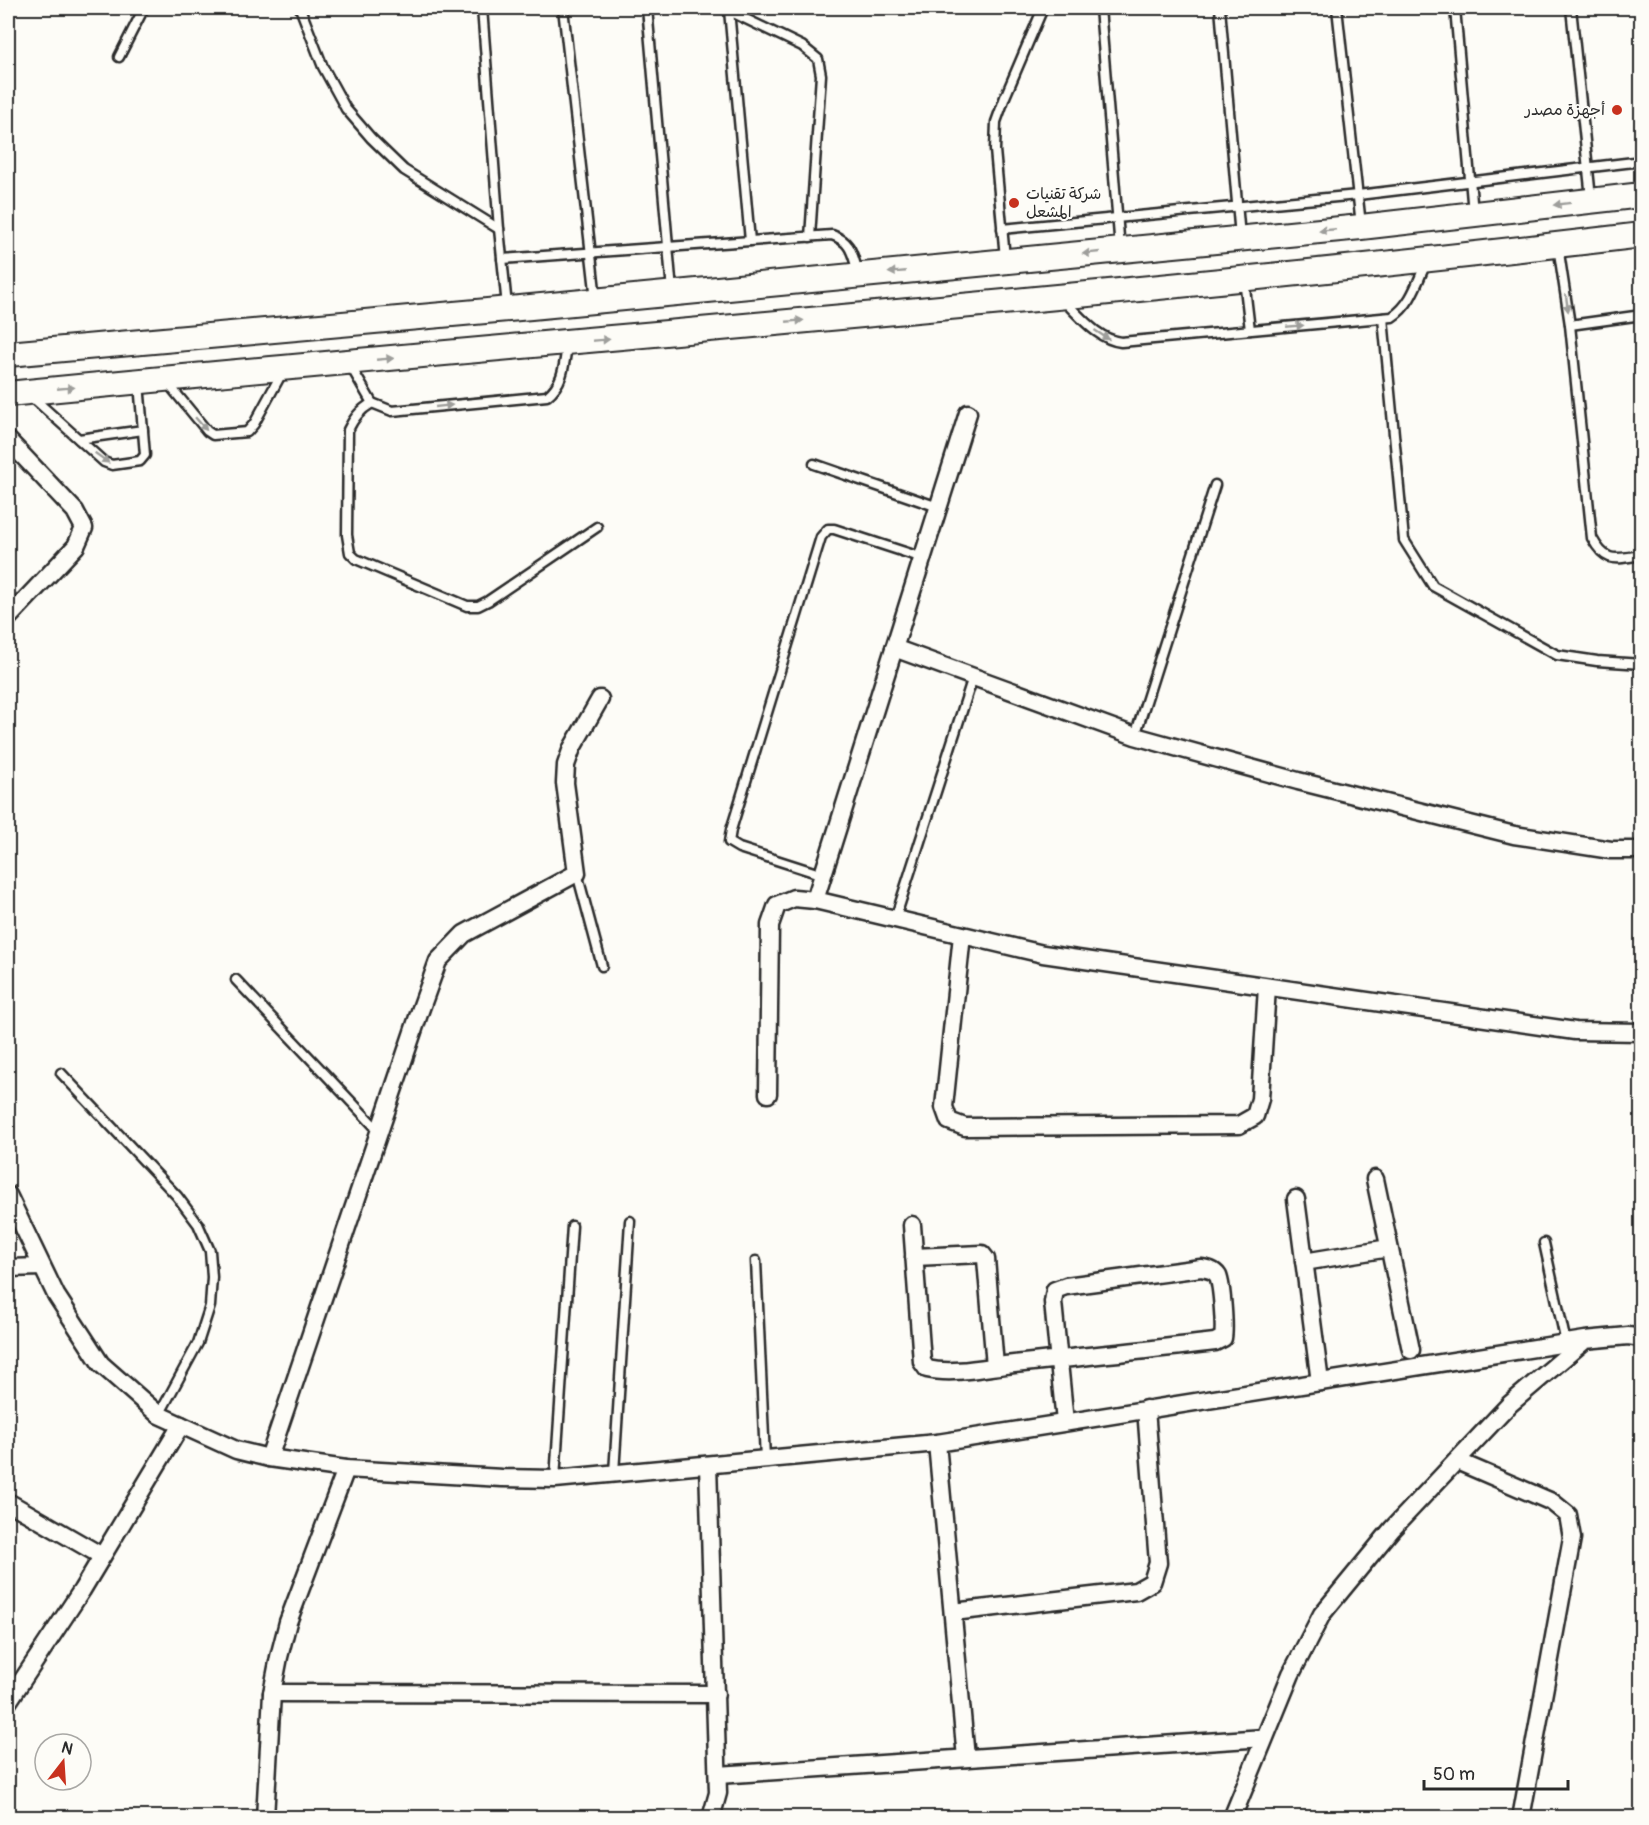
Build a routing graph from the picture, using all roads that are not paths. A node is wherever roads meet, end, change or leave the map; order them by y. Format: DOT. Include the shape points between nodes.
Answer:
graph roads {
  1 [pos="144,8"];
  2 [pos="300,8"];
  3 [pos="482,8"];
  4 [pos="563,8"];
  5 [pos="647,8"];
  6 [pos="1043,8"];
  7 [pos="1100,8"];
  8 [pos="1220,8"];
  9 [pos="1337,8"];
  10 [pos="1455,8"];
  11 [pos="1571,8"];
  12 [pos="726,9"];
  13 [pos="119,57"];
  14 [pos="1641,161"];
  15 [pos="1588,166"];
  16 [pos="1470,181"];
  17 [pos="1358,195"];
  18 [pos="1641,195"];
  19 [pos="1592,200"];
  20 [pos="1238,207"];
  21 [pos="1473,215"];
  22 [pos="1118,218"];
  23 [pos="1361,227"];
  24 [pos="499,229"];
  25 [pos="1002,230"];
  26 [pos="1641,236"];
  27 [pos="810,237"];
  28 [pos="1240,239"];
  29 [pos="750,240"];
  30 [pos="1558,245"];
  31 [pos="668,247"];
  32 [pos="1120,250"];
  33 [pos="591,254"];
  34 [pos="502,259"];
  35 [pos="1005,261"];
  36 [pos="1427,261"];
  37 [pos="859,276"];
  38 [pos="1244,279"];
  39 [pos="672,293"];
  40 [pos="1059,296"];
  41 [pos="596,301"];
  42 [pos="507,309"];
  43 [pos="1641,315"];
  44 [pos="1383,318"];
  45 [pos="1570,325"];
  46 [pos="1250,330"];
  47 [pos="567,343"];
  48 [pos="8,354"];
  49 [pos="348,362"];
  50 [pos="285,368"];
  51 [pos="164,379"];
  52 [pos="139,381"];
  53 [pos="17,393"];
  54 [pos="372,403"];
  55 [pos="968,412"];
  56 [pos="143,430"];
  57 [pos="79,439"];
  58 [pos="8,442"];
  59 [pos="814,464"];
  60 [pos="1215,485"];
  61 [pos="938,507"];
  62 [pos="597,527"];
  63 [pos="1641,555"];
  64 [pos="923,558"];
  65 [pos="8,618"];
  66 [pos="894,648"];
  67 [pos="1641,664"];
  68 [pos="973,677"];
  69 [pos="600,699"];
  70 [pos="1135,736"];
  71 [pos="1641,850"];
  72 [pos="577,873"];
  73 [pos="823,875"];
  74 [pos="815,900"];
  75 [pos="895,919"];
  76 [pos="962,935"];
  77 [pos="602,966"];
  78 [pos="236,980"];
  79 [pos="1267,987"];
  80 [pos="1641,1032"];
  81 [pos="61,1073"];
  82 [pos="768,1094"];
  83 [pos="379,1131"];
  84 [pos="1375,1179"];
  85 [pos="8,1195"];
  86 [pos="1296,1199"];
  87 [pos="630,1221"];
  88 [pos="912,1225"];
  89 [pos="572,1226"];
  90 [pos="1544,1244"];
  91 [pos="1389,1248"];
  92 [pos="914,1257"];
  93 [pos="756,1261"];
  94 [pos="1304,1262"];
  95 [pos="8,1268"];
  96 [pos="42,1268"];
  97 [pos="1641,1338"];
  98 [pos="1585,1340"];
  99 [pos="1566,1344"];
  100 [pos="1411,1350"];
  101 [pos="1059,1359"];
  102 [pos="995,1366"];
  103 [pos="1320,1382"];
  104 [pos="1146,1410"];
  105 [pos="159,1415"];
  106 [pos="1065,1422"];
  107 [pos="180,1425"];
  108 [pos="937,1443"];
  109 [pos="269,1458"];
  110 [pos="765,1459"];
  111 [pos="1457,1461"];
  112 [pos="708,1465"];
  113 [pos="346,1469"];
  114 [pos="614,1473"];
  115 [pos="555,1479"];
  116 [pos="8,1502"];
  117 [pos="102,1556"];
  118 [pos="953,1612"];
  119 [pos="272,1694"];
  120 [pos="716,1694"];
  121 [pos="8,1702"];
  122 [pos="1264,1738"];
  123 [pos="966,1758"];
  124 [pos="718,1775"];
  125 [pos="265,1818"];
  126 [pos="711,1818"];
  127 [pos="1232,1818"];
  128 [pos="1521,1818"];
  1 -- 13 [label="lane"];
  2 -- 24 [label="lane" via="323,67 346,109 371,138 404,170"];
  3 -- 24 [label="lane"];
  4 -- 33 [label="lane"];
  5 -- 31 [label="lane"];
  6 -- 25 [label="lane" via="996,122"];
  7 -- 22 [label="lane"];
  8 -- 20 [label="lane"];
  9 -- 17 [label="lane"];
  10 -- 16 [label="lane"];
  11 -- 15 [label="lane"];
  12 -- 27 [label="lane" via="802,46 818,59 821,75"];
  12 -- 29 [label="lane"];
  14 -- 15 [label="lane"];
  15 -- 16 [label="lane"];
  15 -- 19 [label="lane"];
  16 -- 17 [label="lane"];
  16 -- 21 [label="lane"];
  17 -- 20 [label="lane"];
  17 -- 23 [label="lane"];
  18 -- 19 [label="street"];
  19 -- 21 [label="street, one-way"];
  20 -- 22 [label="lane"];
  20 -- 28 [label="lane"];
  21 -- 23 [label="street"];
  22 -- 25 [label="lane"];
  22 -- 32 [label="lane"];
  23 -- 28 [label="street, one-way"];
  24 -- 34 [label="lane"];
  25 -- 35 [label="lane"];
  26 -- 30 [label="street"];
  27 -- 29 [label="lane"];
  27 -- 37 [label="lane" via="832,235 843,239"];
  28 -- 32 [label="street"];
  29 -- 31 [label="lane"];
  30 -- 36 [label="street"];
  30 -- 45 [label="lane, one-way"];
  31 -- 33 [label="lane"];
  31 -- 39 [label="lane"];
  32 -- 35 [label="street, one-way"];
  33 -- 34 [label="lane"];
  33 -- 41 [label="lane"];
  34 -- 42 [label="lane"];
  35 -- 37 [label="street, one-way"];
  36 -- 38 [label="street"];
  36 -- 44 [label="lane" via="1403,310"];
  37 -- 39 [label="street"];
  38 -- 40 [label="street"];
  38 -- 46 [label="lane"];
  39 -- 41 [label="street"];
  40 -- 46 [label="lane, one-way" via="1110,341"];
  47 -- 40 [label="street, one-way"];
  41 -- 42 [label="street"];
  42 -- 48 [label="street"];
  43 -- 45 [label="lane"];
  46 -- 44 [label="lane, one-way"];
  44 -- 67 [label="lane" via="1404,540 1433,586 1557,655"];
  45 -- 63 [label="lane" via="1592,538 1599,552 1614,559"];
  49 -- 47 [label="street, one-way"];
  54 -- 47 [label="lane, one-way" via="392,411 547,396 562,378"];
  49 -- 50 [label="street"];
  49 -- 54 [label="lane"];
  50 -- 51 [label="street"];
  51 -- 50 [label="lane, one-way" via="207,431 213,435 236,433 247,432 254,424"];
  51 -- 52 [label="street"];
  53 -- 52 [label="street, one-way"];
  52 -- 56 [label="lane"];
  53 -- 57 [label="lane"];
  54 -- 62 [label="lane" via="362,409 348,430 347,535 350,553 356,559 467,606 478,606"];
  55 -- 61 [label="street"];
  56 -- 57 [label="lane"];
  57 -- 56 [label="lane, one-way" via="104,462 140,462 145,455"];
  58 -- 65 [label="street" via="75,511 84,528 76,546"];
  59 -- 61 [label="lane"];
  60 -- 70 [label="lane"];
  61 -- 64 [label="street"];
  64 -- 66 [label="street"];
  64 -- 73 [label="lane" via="834,529 828,529 821,537 729,842"];
  66 -- 68 [label="street"];
  66 -- 73 [label="street"];
  68 -- 70 [label="street"];
  68 -- 75 [label="lane"];
  69 -- 72 [label="street" via="566,765"];
  70 -- 71 [label="street" via="1514,835 1611,850"];
  72 -- 77 [label="lane"];
  72 -- 83 [label="street" via="464,934 438,962"];
  73 -- 74 [label="street"];
  74 -- 75 [label="street"];
  74 -- 82 [label="street" via="794,898 777,905 770,925"];
  75 -- 76 [label="street"];
  76 -- 79 [label="street" via="1043,954"];
  76 -- 79 [label="street" via="944,1107 949,1121 964,1127 1239,1125 1255,1116 1260,1099"];
  78 -- 83 [label="lane"];
  79 -- 80 [label="street" via="1575,1031"];
  81 -- 105 [label="lane" via="177,1196 198,1224 210,1251 210,1306 198,1343"];
  83 -- 109 [label="street"];
  84 -- 91 [label="street"];
  85 -- 96 [label="street"];
  86 -- 94 [label="street"];
  87 -- 114 [label="lane"];
  88 -- 92 [label="street"];
  89 -- 115 [label="lane"];
  90 -- 99 [label="lane"];
  91 -- 94 [label="street"];
  91 -- 100 [label="street"];
  92 -- 102 [label="street" via="982,1254 986,1259"];
  92 -- 102 [label="street" via="922,1362 927,1369 938,1372"];
  93 -- 110 [label="lane"];
  94 -- 103 [label="street"];
  95 -- 96 [label="street"];
  96 -- 105 [label="street" via="102,1364"];
  97 -- 98 [label="street"];
  98 -- 99 [label="street"];
  98 -- 111 [label="street" via="1510,1404"];
  99 -- 103 [label="street"];
  101 -- 101 [label="street" via="1055,1290 1201,1268 1218,1276 1223,1338"];
  101 -- 102 [label="street"];
  101 -- 106 [label="street"];
  103 -- 104 [label="street"];
  104 -- 106 [label="street"];
  104 -- 118 [label="street" via="1158,1563 1152,1582 1136,1591"];
  105 -- 107 [label="street"];
  106 -- 108 [label="street"];
  107 -- 109 [label="street" via="236,1450"];
  107 -- 117 [label="street"];
  108 -- 110 [label="street"];
  108 -- 118 [label="street"];
  109 -- 113 [label="street"];
  110 -- 112 [label="street"];
  111 -- 122 [label="street" via="1392,1529 1322,1614"];
  111 -- 128 [label="street" via="1552,1502 1568,1515 1572,1538"];
  112 -- 114 [label="street"];
  112 -- 120 [label="street"];
  113 -- 115 [label="street"];
  113 -- 119 [label="street" via="288,1622"];
  114 -- 115 [label="street"];
  116 -- 117 [label="street"];
  117 -- 121 [label="street"];
  118 -- 123 [label="street"];
  119 -- 120 [label="street"];
  119 -- 125 [label="street"];
  120 -- 124 [label="street"];
  122 -- 123 [label="street"];
  122 -- 127 [label="street"];
  123 -- 124 [label="street"];
  124 -- 126 [label="street"];
}
